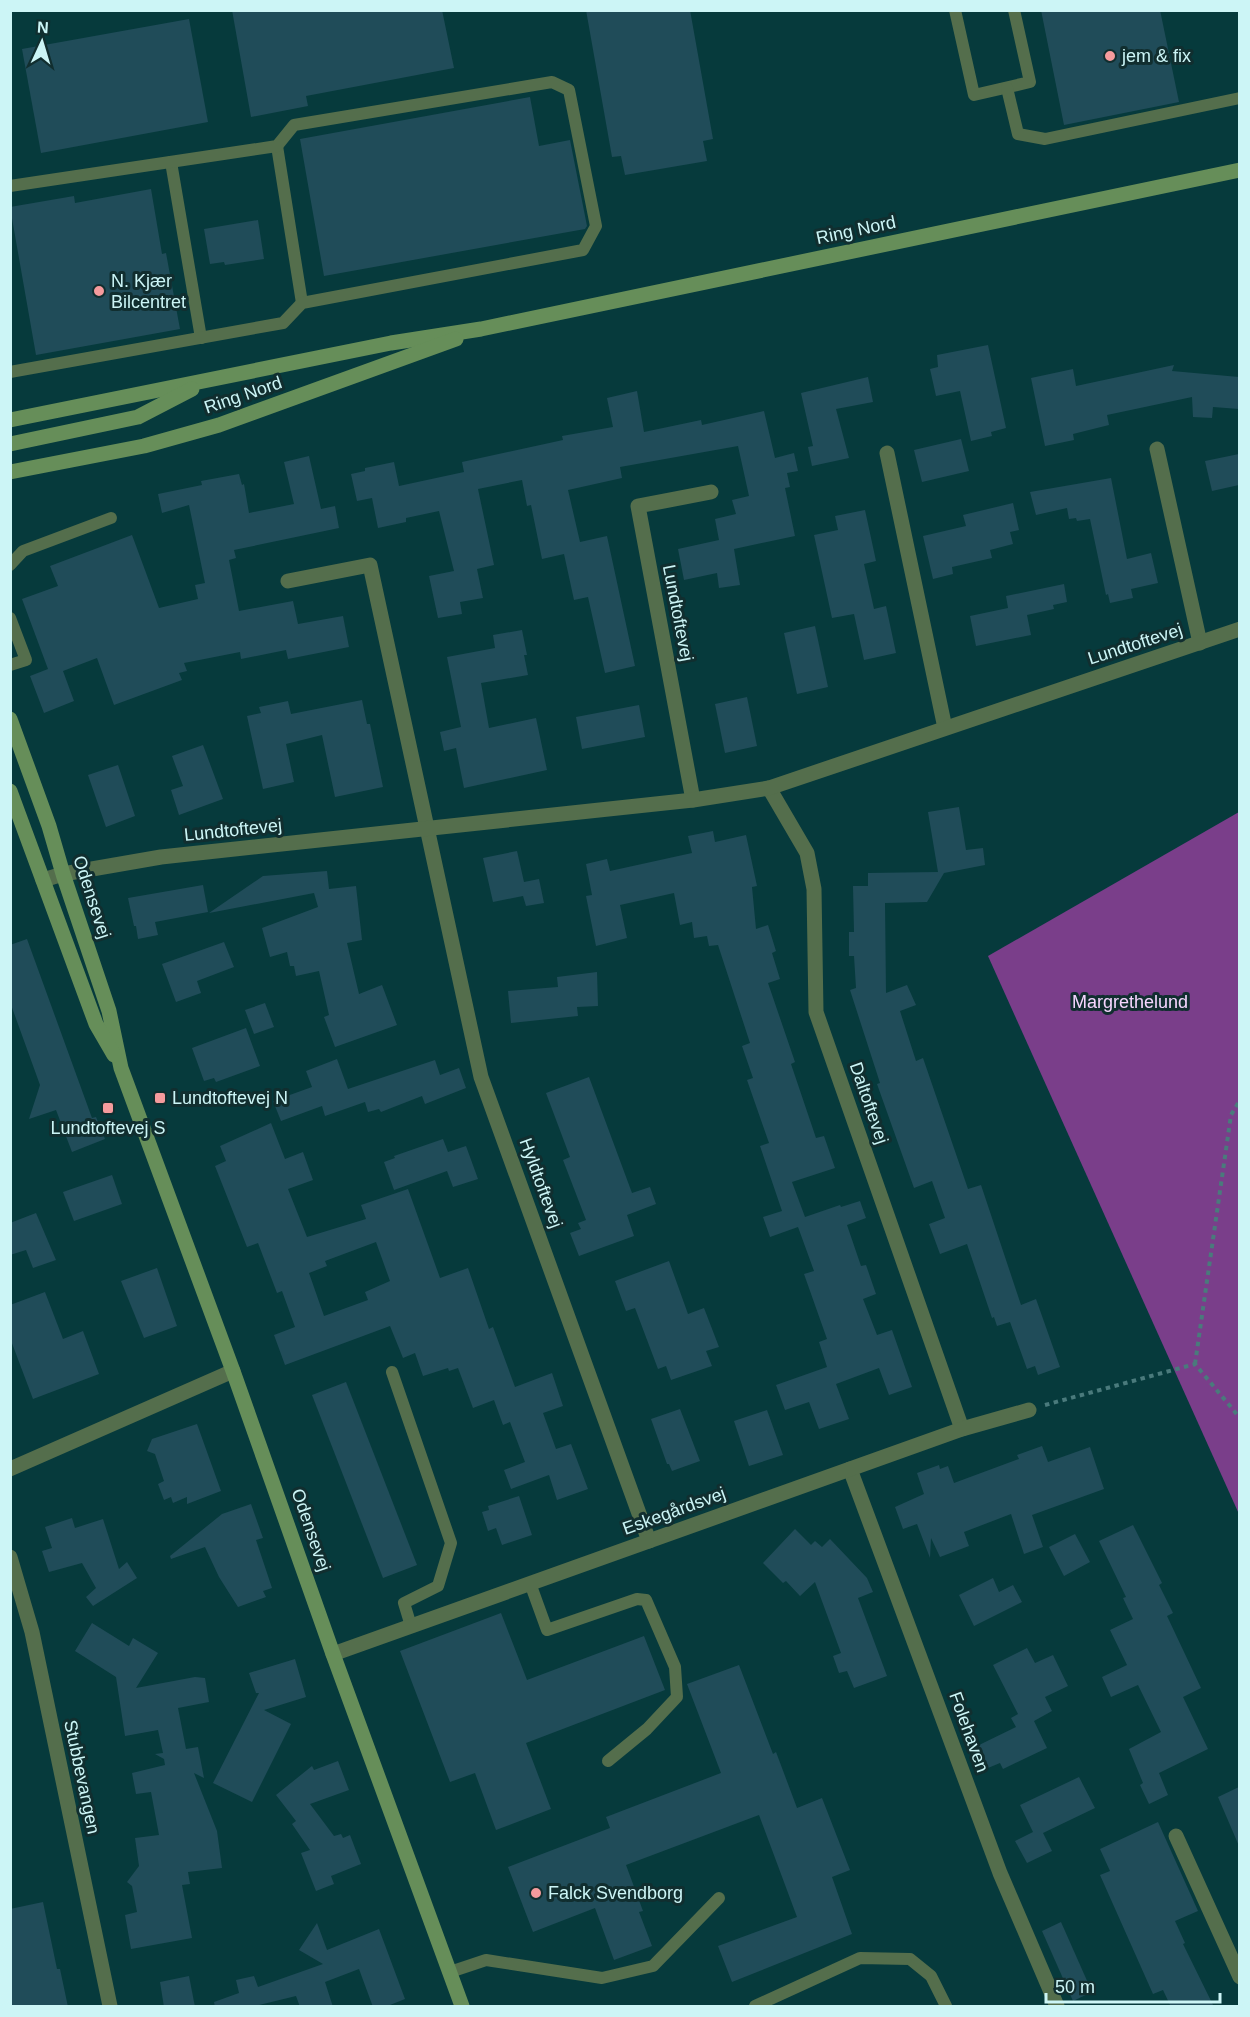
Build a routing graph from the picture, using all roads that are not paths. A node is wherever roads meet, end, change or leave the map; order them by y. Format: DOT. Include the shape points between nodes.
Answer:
graph roads {
  1 [pos="955,10"];
  2 [pos="1014,10"];
  3 [pos="1007,87"];
  4 [pos="1239,98"];
  5 [pos="277,146"];
  6 [pos="171,162"];
  7 [pos="1239,170"];
  8 [pos="10,186"];
  9 [pos="302,303"];
  10 [pos="481,329"];
  11 [pos="201,338"];
  12 [pos="10,372"];
  13 [pos="211,379"];
  14 [pos="10,420"];
  15 [pos="10,444"];
  16 [pos="1157,449"];
  17 [pos="887,453"];
  18 [pos="10,472"];
  19 [pos="711,492"];
  20 [pos="111,518"];
  21 [pos="10,566"];
  22 [pos="288,581"];
  23 [pos="10,618"];
  24 [pos="1239,629"];
  25 [pos="1200,643"];
  26 [pos="10,665"];
  27 [pos="10,719"];
  28 [pos="945,728"];
  29 [pos="14,736"];
  30 [pos="769,788"];
  31 [pos="10,790"];
  32 [pos="693,800"];
  33 [pos="428,830"];
  34 [pos="63,874"];
  35 [pos="43,880"];
  36 [pos="121,1068"];
  37 [pos="233,1371"];
  38 [pos="392,1372"];
  39 [pos="1029,1410"];
  40 [pos="962,1429"];
  41 [pos="10,1469"];
  42 [pos="850,1469"];
  43 [pos="649,1541"];
  44 [pos="10,1557"];
  45 [pos="530,1583"];
  46 [pos="411,1626"];
  47 [pos="333,1654"];
  48 [pos="608,1761"];
  49 [pos="1176,1836"];
  50 [pos="719,1898"];
  51 [pos="450,1972"];
  52 [pos="1239,1977"];
  53 [pos="110,2007"];
  54 [pos="462,2007"];
  55 [pos="755,2007"];
  56 [pos="946,2007"];
  57 [pos="1058,2007"];
  1 -- 3 [label="lane" via="974,95"];
  2 -- 3 [label="lane" via="1030,82"];
  3 -- 4 [label="lane" via="1018,134 1045,140"];
  5 -- 6 [label="lane"];
  5 -- 9 [label="lane"];
  5 -- 9 [label="lane" via="294,125 552,82 569,90 596,226 583,250"];
  6 -- 8 [label="lane"];
  6 -- 11 [label="lane"];
  7 -- 10 [label="main road, Ring Nord"];
  9 -- 11 [label="lane" via="283,323"];
  10 -- 13 [label="main road, Ring Nord"];
  10 -- 18 [label="main road, Ring Nord" via="219,424 144,446"];
  11 -- 12 [label="lane"];
  13 -- 14 [label="main road, Ring Nord"];
  13 -- 15 [label="main road" via="138,417"];
  16 -- 25 [label="street, Lundtoftevej"];
  17 -- 28 [label="street"];
  19 -- 32 [label="street, Lundtoftevej" via="638,506"];
  20 -- 21 [label="lane" via="22,551"];
  22 -- 33 [label="street" via="370,565"];
  23 -- 26 [label="lane" via="26,660"];
  24 -- 25 [label="street, Lundtoftevej"];
  25 -- 28 [label="street, Lundtoftevej"];
  27 -- 29 [label="main road, Odensevej"];
  28 -- 30 [label="street, Lundtoftevej"];
  29 -- 34 [label="main road, Odensevej"];
  30 -- 32 [label="street, Lundtoftevej"];
  30 -- 40 [label="street, Daltoftevej" via="807,853 814,889 816,1012"];
  31 -- 35 [label="main road, Odensevej"];
  32 -- 33 [label="street, Lundtoftevej"];
  33 -- 34 [label="street, Lundtoftevej" via="161,857"];
  33 -- 43 [label="street, Hyldtoftevej" via="482,1077"];
  34 -- 35 [label="street, Lundtoftevej"];
  34 -- 36 [label="main road, Odensevej" via="109,1011"];
  35 -- 36 [label="main road, Odensevej" via="96,1024"];
  36 -- 37 [label="main road, Odensevej"];
  37 -- 41 [label="street"];
  37 -- 47 [label="main road, Odensevej"];
  38 -- 46 [label="lane" via="451,1543 438,1586 404,1603"];
  39 -- 40 [label="street, Eskegårdsvej"];
  40 -- 42 [label="street, Eskegårdsvej"];
  42 -- 43 [label="street, Eskegårdsvej"];
  42 -- 57 [label="street, Folehaven" via="1000,1873"];
  43 -- 45 [label="street, Eskegårdsvej"];
  44 -- 53 [label="street, Stubbevangen" via="32,1632"];
  45 -- 46 [label="street, Eskegårdsvej"];
  45 -- 48 [label="lane" via="547,1630 637,1599 646,1600 675,1667 676,1697 647,1729"];
  46 -- 47 [label="street, Eskegårdsvej"];
  47 -- 51 [label="main road, Odensevej"];
  49 -- 52 [label="street"];
  50 -- 51 [label="lane" via="653,1966 603,1978 486,1960"];
  51 -- 54 [label="main road, Odensevej"];
  55 -- 56 [label="lane" via="860,1958 910,1959 931,1976"];
}
